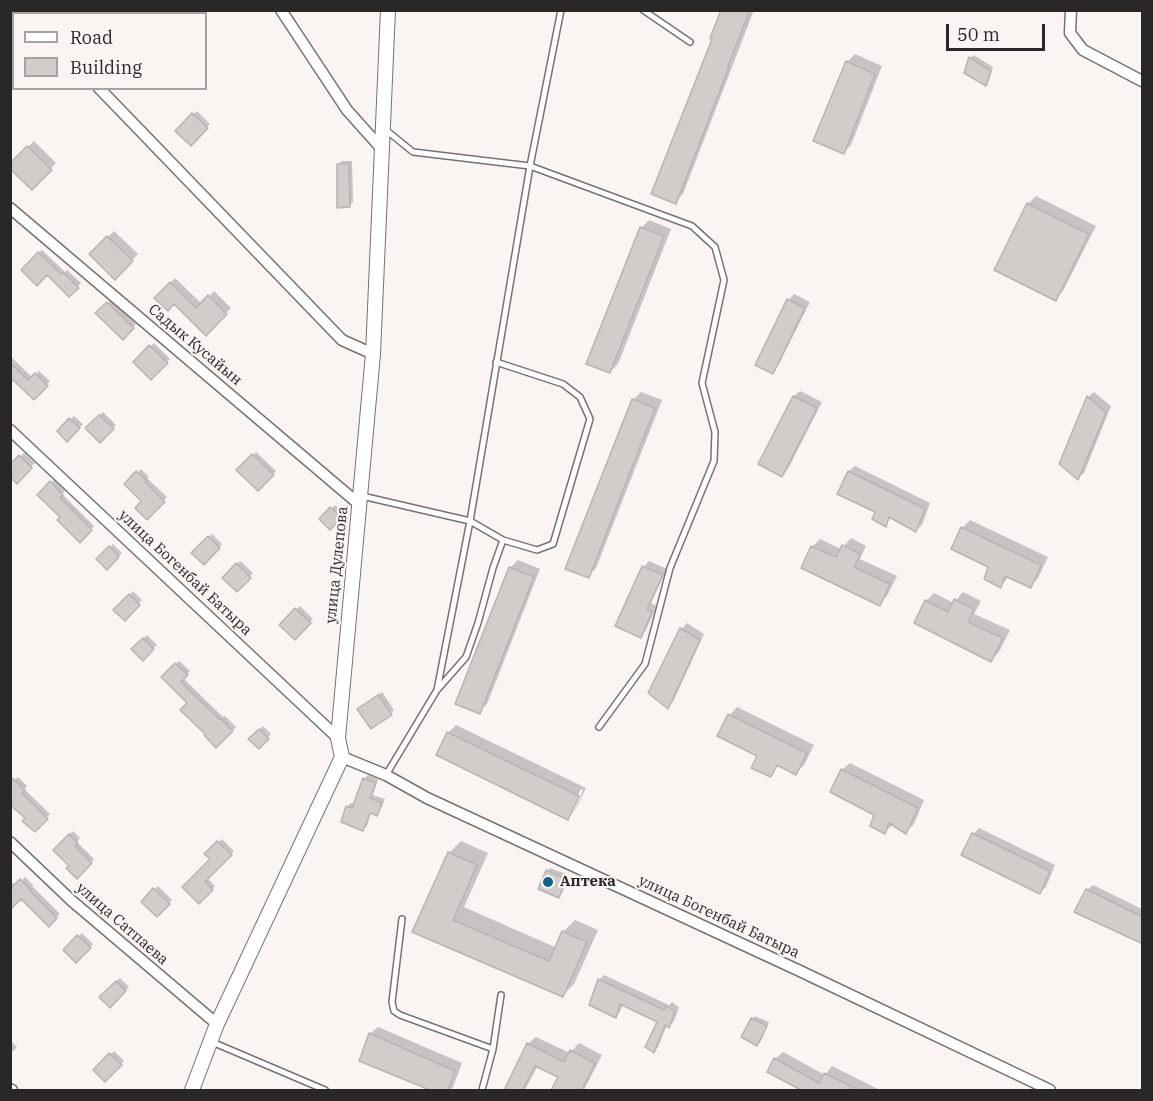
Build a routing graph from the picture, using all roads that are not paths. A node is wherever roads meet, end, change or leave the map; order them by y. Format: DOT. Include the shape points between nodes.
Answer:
graph roads {
  1 [pos="281,10"];
  2 [pos="388,10"];
  3 [pos="561,10"];
  4 [pos="643,10"];
  5 [pos="1071,10"];
  6 [pos="690,42"];
  7 [pos="1143,81"];
  8 [pos="101,90"];
  9 [pos="382,127"];
  10 [pos="381,148"];
  11 [pos="530,166"];
  12 [pos="10,208"];
  13 [pos="373,354"];
  14 [pos="496,362"];
  15 [pos="10,430"];
  16 [pos="360,500"];
  17 [pos="470,520"];
  18 [pos="503,540"];
  19 [pos="437,690"];
  20 [pos="599,727"];
  21 [pos="338,738"];
  22 [pos="342,757"];
  23 [pos="386,775"];
  24 [pos="10,842"];
  25 [pos="402,919"];
  26 [pos="501,995"];
  27 [pos="217,1024"];
  28 [pos="211,1042"];
  29 [pos="493,1048"];
  30 [pos="192,1090"];
  31 [pos="325,1090"];
  32 [pos="482,1090"];
  33 [pos="1050,1090"];
  1 -- 10 [label="street" via="347,110"];
  2 -- 9 [label="street, улица Дулепова"];
  3 -- 11 [label="lane"];
  4 -- 6 [label="lane"];
  5 -- 7 [label="street" via="1070,33 1083,50"];
  8 -- 13 [label="street" via="342,340"];
  9 -- 10 [label="street, улица Дулепова"];
  9 -- 11 [label="lane" via="413,152"];
  10 -- 13 [label="street, улица Дулепова"];
  11 -- 14 [label="lane"];
  11 -- 20 [label="lane" via="692,226 715,247 724,280 702,383 715,432 714,461 670,568 645,664"];
  12 -- 16 [label="street, Садык Кусайын"];
  13 -- 16 [label="street, улица Дулепова"];
  14 -- 17 [label="lane"];
  14 -- 18 [label="lane" via="563,384 580,398 590,418 553,544 537,549"];
  15 -- 21 [label="street, улица Богенбай Батыра"];
  16 -- 17 [label="lane"];
  16 -- 21 [label="street, улица Дулепова"];
  17 -- 18 [label="lane"];
  17 -- 19 [label="lane"];
  18 -- 19 [label="lane" via="466,657"];
  19 -- 23 [label="lane"];
  21 -- 22 [label="street, улица Дулепова"];
  22 -- 23 [label="street, улица Богенбай Батыра"];
  22 -- 27 [label="street"];
  23 -- 33 [label="street, улица Богенбай Батыра" via="427,798"];
  24 -- 27 [label="street, улица Сатпаева" via="72,901"];
  25 -- 29 [label="lane" via="394,1011"];
  26 -- 29 [label="lane"];
  27 -- 28 [label="street"];
  28 -- 30 [label="street"];
  28 -- 31 [label="lane"];
  29 -- 32 [label="lane"];
}
